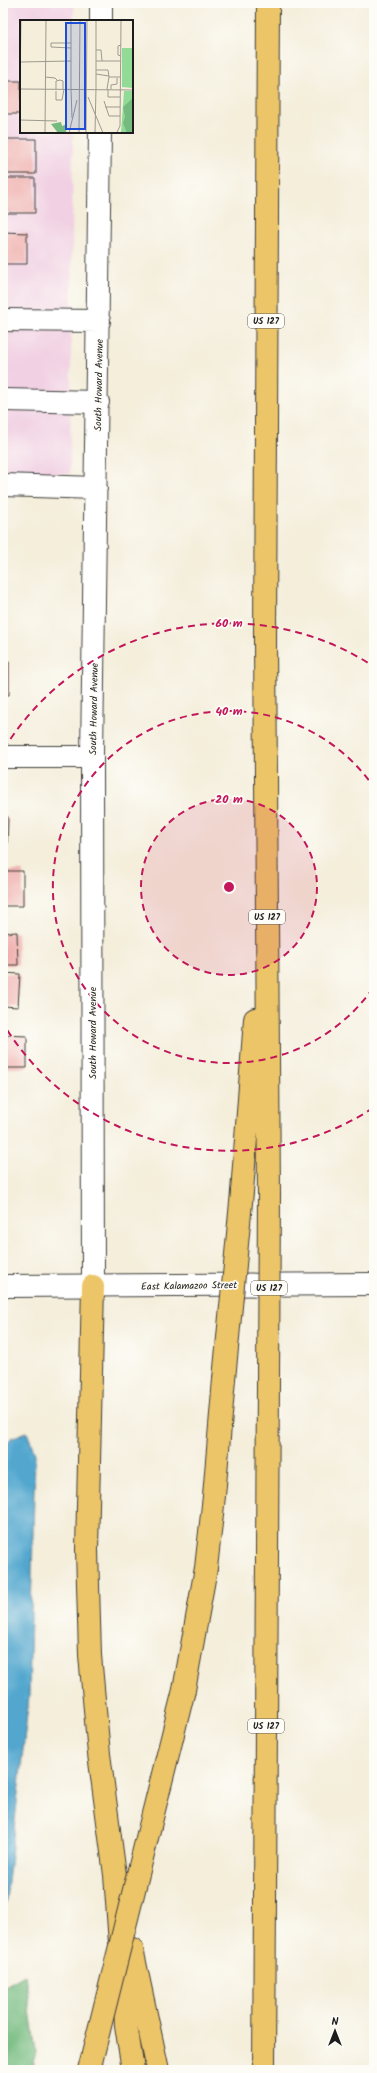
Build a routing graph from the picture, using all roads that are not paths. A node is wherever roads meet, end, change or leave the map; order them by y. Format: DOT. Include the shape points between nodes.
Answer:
graph roads {
  1 [pos="101,3"];
  2 [pos="268,3"];
  3 [pos="101,20"];
  4 [pos="100,133"];
  5 [pos="3,320"];
  6 [pos="99,321"];
  7 [pos="3,400"];
  8 [pos="98,402"];
  9 [pos="3,485"];
  10 [pos="96,488"];
  11 [pos="265,640"];
  12 [pos="3,757"];
  13 [pos="92,757"];
  14 [pos="374,1284"];
  15 [pos="3,1286"];
  16 [pos="93,1286"];
  17 [pos="115,1875"];
  18 [pos="89,2070"];
  19 [pos="133,2070"];
  20 [pos="158,2070"];
  21 [pos="264,2070"];
  1 -- 3 [label="street"];
  2 -- 11 [label="highway, US 127"];
  4 -- 6 [label="street, South Howard Avenue"];
  5 -- 6 [label="street"];
  6 -- 8 [label="street, South Howard Avenue"];
  7 -- 8 [label="street"];
  8 -- 10 [label="street, South Howard Avenue"];
  9 -- 10 [label="street"];
  10 -- 13 [label="street, South Howard Avenue"];
  11 -- 18 [label="highway, bridge" via="257,998 242,1192 206,1568 184,1690"];
  11 -- 21 [label="highway, US 127, bridge" via="269,1194"];
  12 -- 13 [label="street"];
  13 -- 16 [label="street, South Howard Avenue"];
  14 -- 16 [label="street, East Kalamazoo Street"];
  15 -- 16 [label="street, East Kalamazoo Street"];
  16 -- 17 [label="highway" via="87,1550 89,1633 99,1754"];
  17 -- 19 [label="highway" via="126,2025"];
  17 -- 20 [label="highway"];
}
